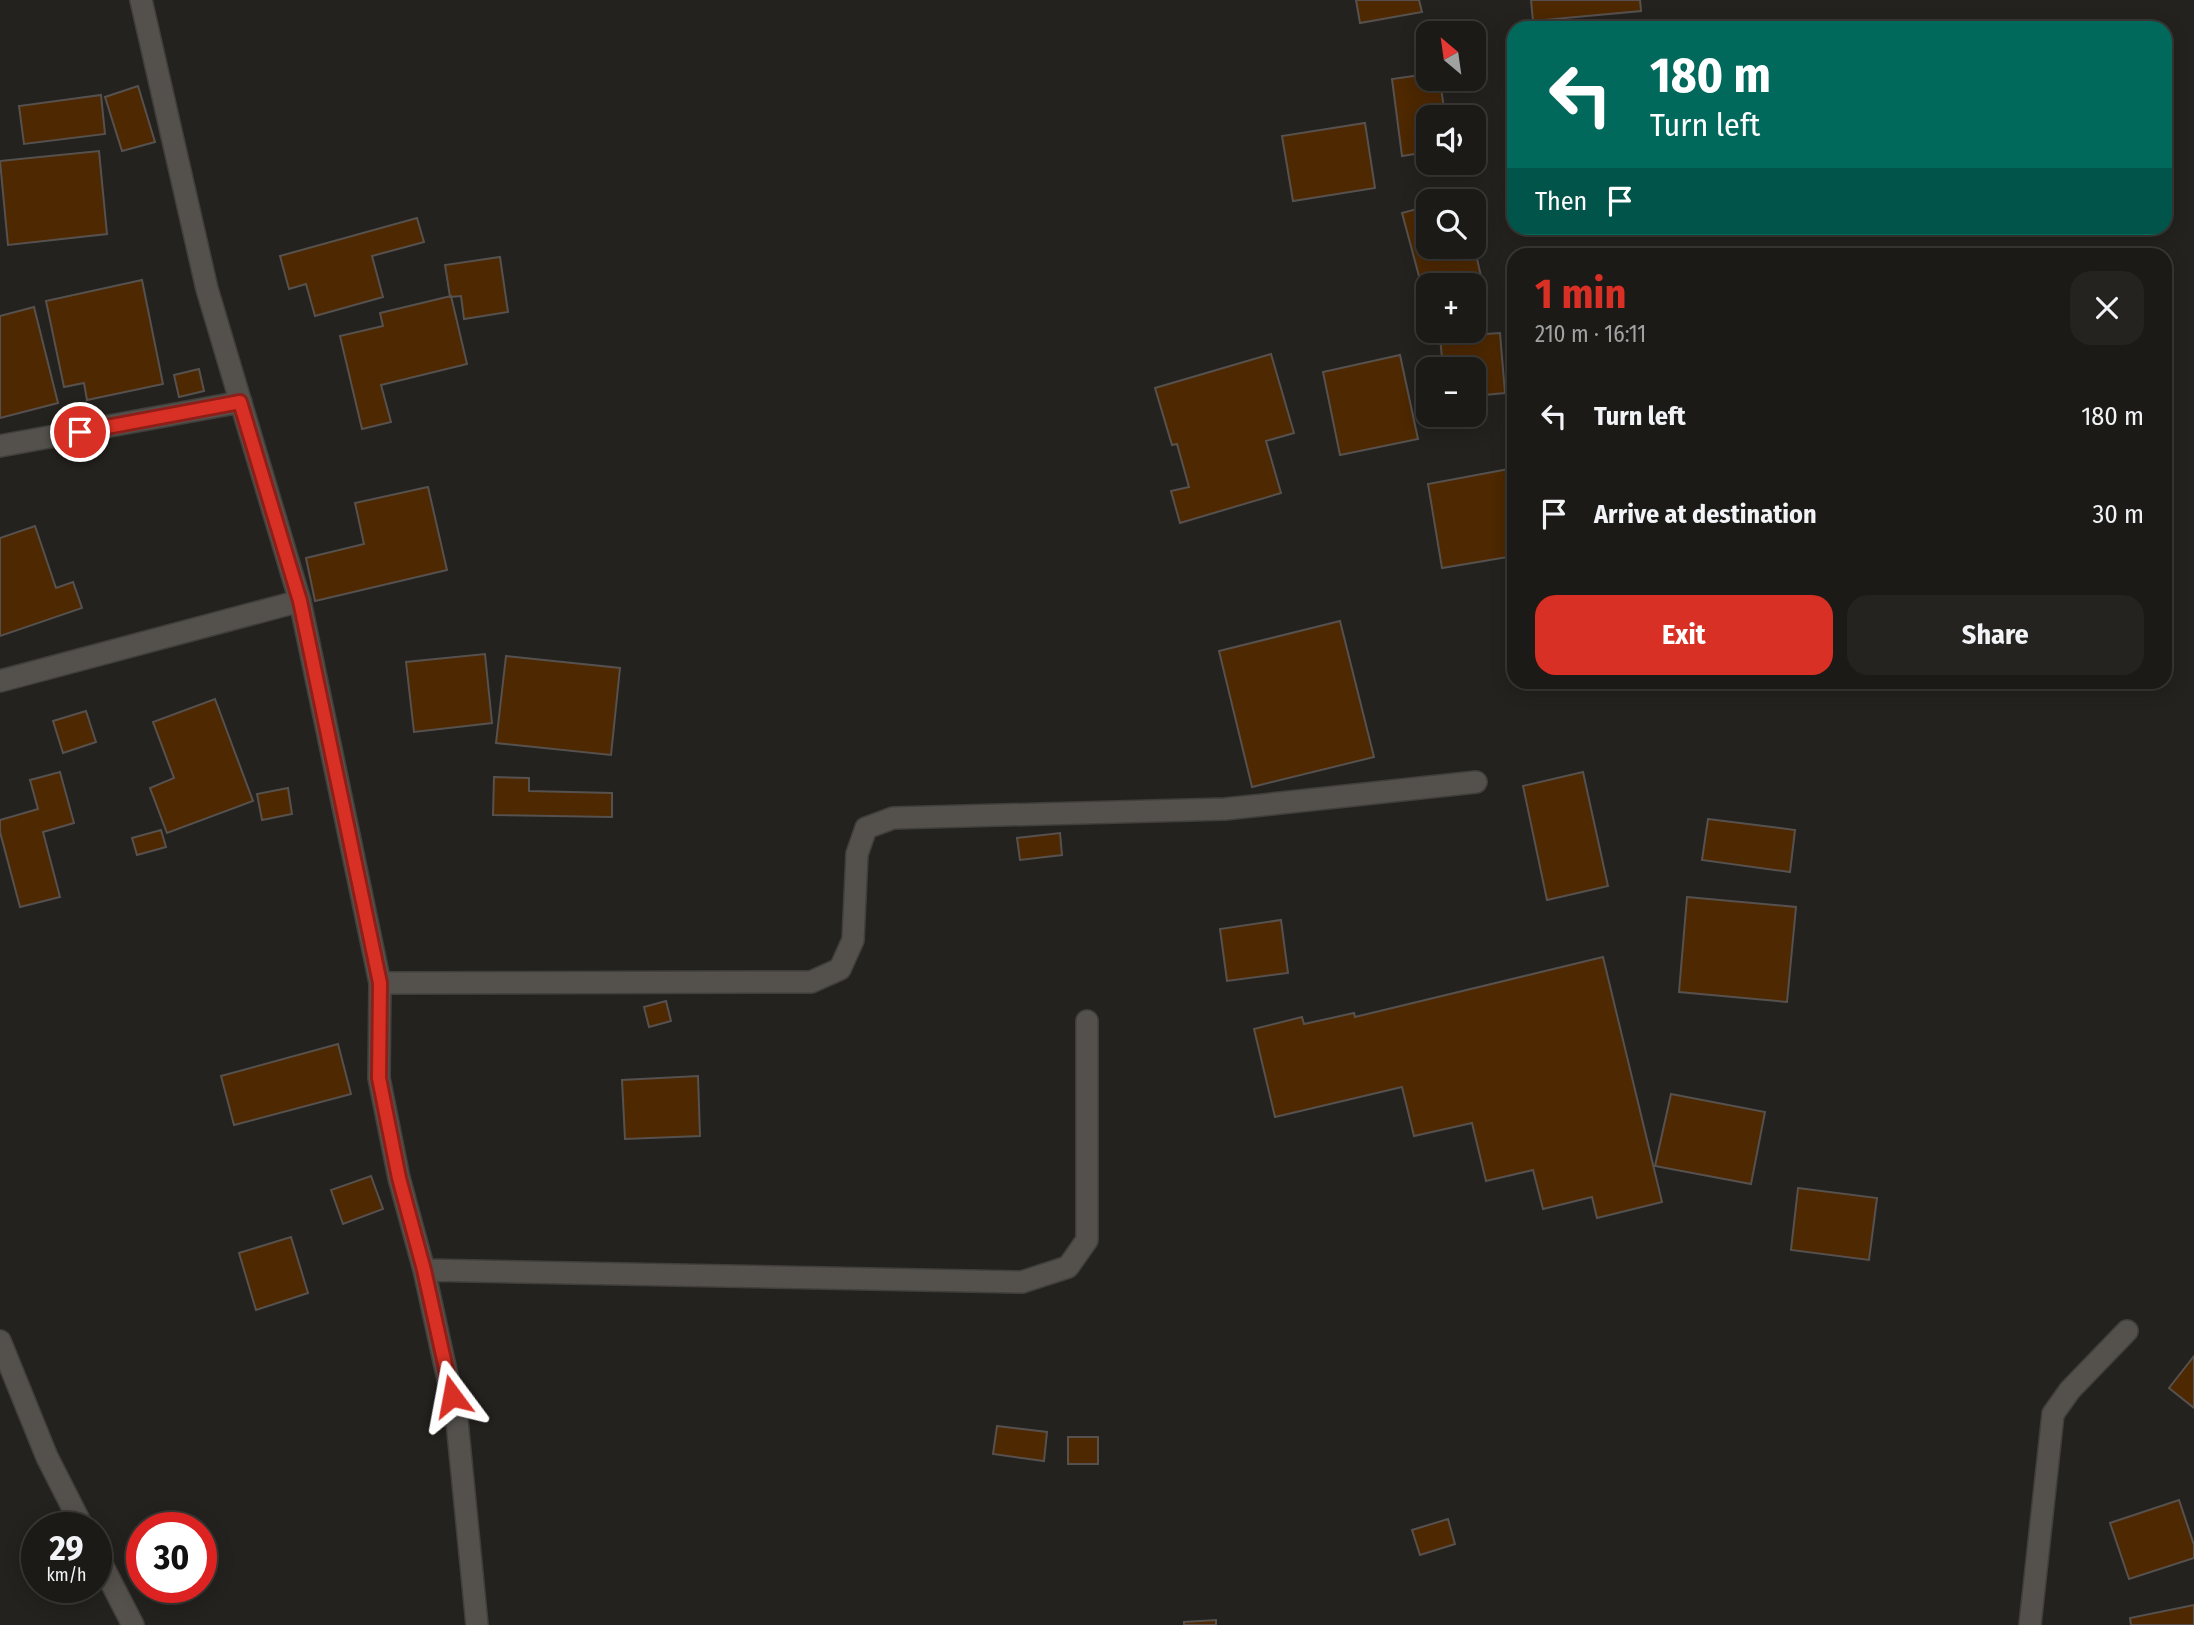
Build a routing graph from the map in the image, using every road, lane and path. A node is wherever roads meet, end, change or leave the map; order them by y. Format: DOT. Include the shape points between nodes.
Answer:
graph roads {
  1 [pos="141,0"];
  2 [pos="240,402"];
  3 [pos="0,446"];
  4 [pos="300,601"];
  5 [pos="0,681"];
  6 [pos="1476,782"];
  7 [pos="380,983"];
  8 [pos="1087,1021"];
  9 [pos="424,1270"];
  10 [pos="2127,1331"];
  11 [pos="0,1341"];
  12 [pos="75,1512"];
  13 [pos="112,1584"];
  14 [pos="133,1625"];
  15 [pos="477,1625"];
  16 [pos="2030,1625"];
  1 -- 2 [label="street" via="207,289"];
  2 -- 3 [label="street"];
  2 -- 4 [label="street"];
  4 -- 5 [label="street"];
  4 -- 7 [label="street"];
  6 -- 7 [label="street" via="1225,809 893,817 866,828 857,854 853,940 840,969 811,982"];
  7 -- 9 [label="street" via="379,1078"];
  8 -- 9 [label="street" via="1087,1240 1068,1267 1021,1282"];
  9 -- 15 [label="street" via="457,1422"];
  10 -- 16 [label="street" via="2053,1414"];
  11 -- 12 [label="street"];
  13 -- 14 [label="street"];
}
